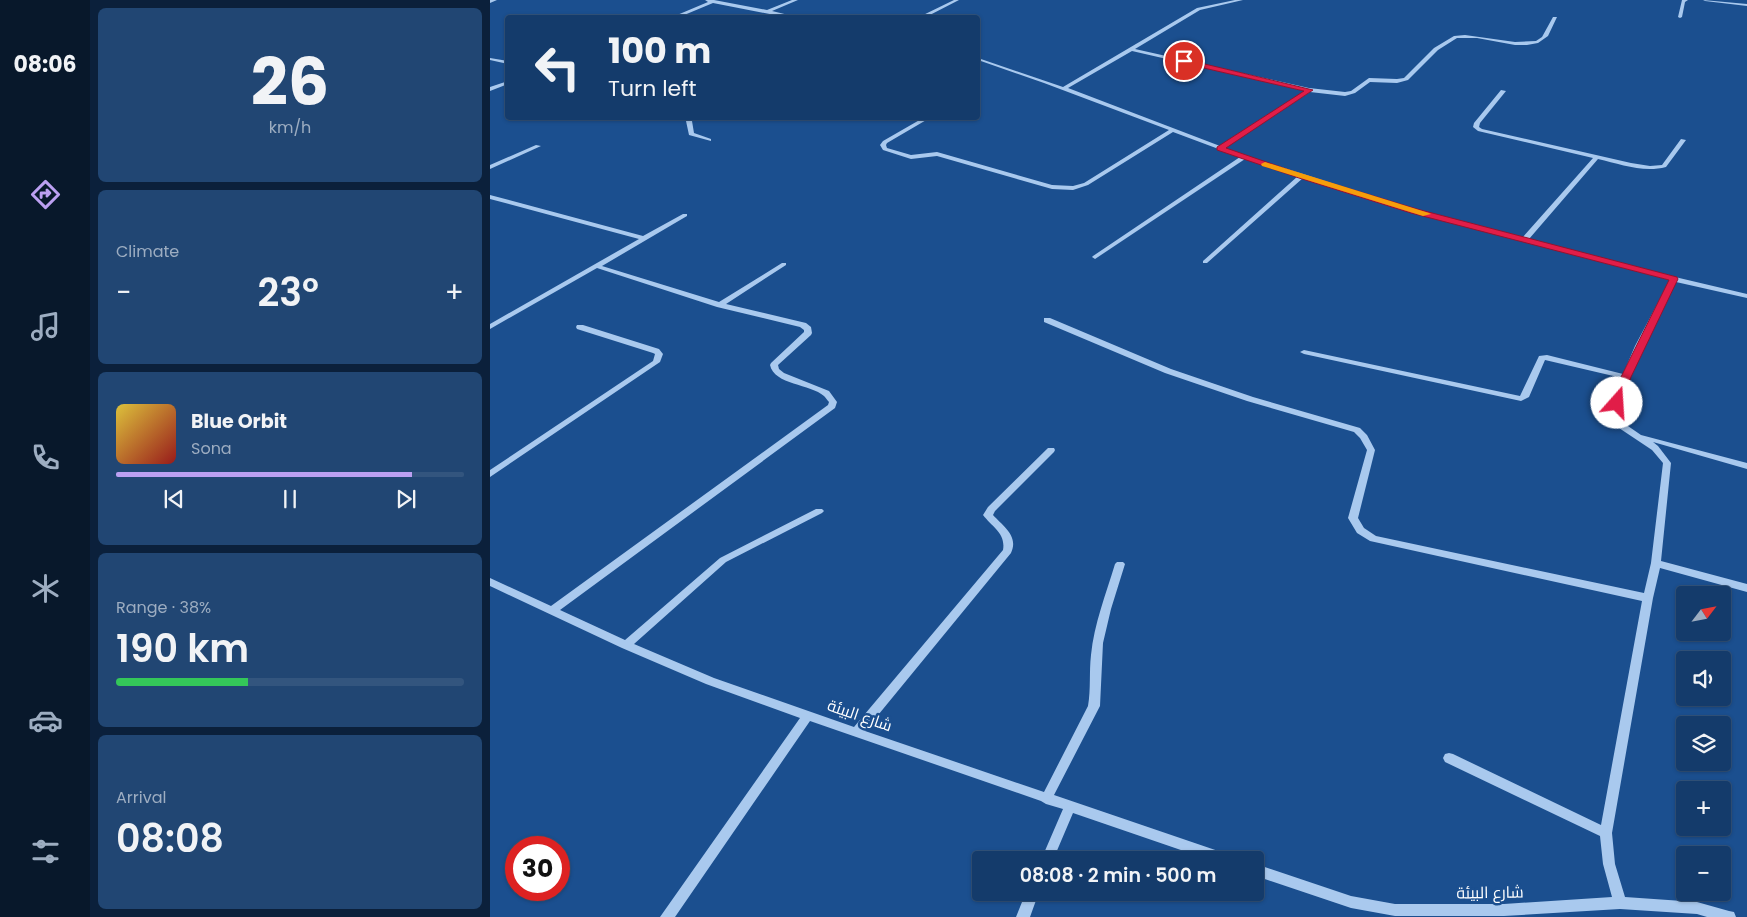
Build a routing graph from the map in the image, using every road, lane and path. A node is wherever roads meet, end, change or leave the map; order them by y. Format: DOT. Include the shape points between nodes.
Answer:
graph roads {
  1 [pos="494,0"];
  2 [pos="707,0"];
  3 [pos="796,0"];
  4 [pos="957,0"];
  5 [pos="1241,0"];
  6 [pos="1686,0"];
  7 [pos="1705,0"];
  8 [pos="713,1"];
  9 [pos="490,2"];
  10 [pos="1747,5"];
  11 [pos="769,11"];
  12 [pos="679,15"];
  13 [pos="786,15"];
  14 [pos="925,15"];
  15 [pos="1680,17"];
  16 [pos="1555,18"];
  17 [pos="1130,49"];
  18 [pos="490,59"];
  19 [pos="980,60"];
  20 [pos="505,62"];
  21 [pos="505,83"];
  22 [pos="490,89"];
  23 [pos="1064,89"];
  24 [pos="1309,90"];
  25 [pos="1503,91"];
  26 [pos="688,120"];
  27 [pos="923,120"];
  28 [pos="1173,130"];
  29 [pos="709,140"];
  30 [pos="1683,140"];
  31 [pos="538,146"];
  32 [pos="1220,148"];
  33 [pos="1244,157"];
  34 [pos="1597,157"];
  35 [pos="490,167"];
  36 [pos="1301,177"];
  37 [pos="490,197"];
  38 [pos="684,215"];
  39 [pos="643,238"];
  40 [pos="1525,239"];
  41 [pos="1095,257"];
  42 [pos="1205,262"];
  43 [pos="784,264"];
  44 [pos="596,266"];
  45 [pos="1674,279"];
  46 [pos="1747,296"];
  47 [pos="720,306"];
  48 [pos="1047,320"];
  49 [pos="490,327"];
  50 [pos="580,327"];
  51 [pos="1304,352"];
  52 [pos="1626,377"];
  53 [pos="1636,435"];
  54 [pos="1051,450"];
  55 [pos="1747,466"];
  56 [pos="490,474"];
  57 [pos="819,511"];
  58 [pos="1656,563"];
  59 [pos="1120,564"];
  60 [pos="490,582"];
  61 [pos="1747,588"];
  62 [pos="1648,598"];
  63 [pos="551,611"];
  64 [pos="626,645"];
  65 [pos="808,716"];
  66 [pos="857,732"];
  67 [pos="1449,758"];
  68 [pos="1046,799"];
  69 [pos="1070,806"];
  70 [pos="1606,833"];
  71 [pos="1051,851"];
  72 [pos="1201,851"];
  73 [pos="1264,873"];
  74 [pos="1029,901"];
  75 [pos="1620,903"];
  76 [pos="1504,913"];
  77 [pos="1697,913"];
  78 [pos="667,917"];
  79 [pos="1023,917"];
  80 [pos="1729,917"];
  1 -- 9 [label="street"];
  2 -- 8 [label="street"];
  3 -- 11 [label="street"];
  4 -- 14 [label="street"];
  5 -- 17 [label="street" via="1199,9"];
  6 -- 15 [label="street"];
  7 -- 10 [label="street"];
  8 -- 11 [label="street"];
  8 -- 12 [label="street"];
  11 -- 13 [label="street"];
  16 -- 24 [label="street" via="1543,39 1536,43 1457,37 1446,42 1406,79 1369,80 1345,94"];
  17 -- 23 [label="street"];
  17 -- 24 [label="street"];
  18 -- 20 [label="street"];
  19 -- 23 [label="street"];
  21 -- 22 [label="street"];
  23 -- 28 [label="street"];
  24 -- 32 [label="street"];
  25 -- 34 [label="street" via="1477,123 1480,130"];
  26 -- 29 [label="street" via="691,134"];
  27 -- 28 [label="street" via="885,142 885,149 911,157 937,154 1062,188 1086,184"];
  28 -- 32 [label="street"];
  30 -- 34 [label="street" via="1661,167 1651,168"];
  31 -- 35 [label="street"];
  32 -- 33 [label="street"];
  33 -- 36 [label="street"];
  33 -- 41 [label="street"];
  34 -- 40 [label="street"];
  36 -- 40 [label="street" via="1414,211"];
  36 -- 42 [label="street"];
  37 -- 39 [label="street"];
  38 -- 39 [label="street"];
  39 -- 44 [label="street"];
  40 -- 45 [label="street"];
  43 -- 47 [label="street"];
  44 -- 47 [label="street"];
  44 -- 49 [label="street"];
  45 -- 46 [label="street"];
  45 -- 52 [label="street"];
  47 -- 63 [label="street" via="803,325 808,329 808,333 774,365 775,370 826,393 833,402 832,406"];
  48 -- 62 [label="street" via="1168,371 1357,430 1371,450 1353,518 1364,535"];
  50 -- 56 [label="street" via="656,351 658,358"];
  51 -- 52 [label="street" via="1521,399 1525,397 1542,358"];
  52 -- 53 [label="street" via="1615,416 1622,426"];
  53 -- 55 [label="street"];
  53 -- 58 [label="street" via="1655,448 1666,463"];
  54 -- 66 [label="street" via="988,514 1008,536 1008,551"];
  57 -- 64 [label="street" via="723,560"];
  58 -- 61 [label="street"];
  58 -- 62 [label="street"];
  59 -- 68 [label="street" via="1099,636 1096,658 1098,692 1094,706"];
  60 -- 63 [label="street, شارع البيئة"];
  62 -- 70 [label="street"];
  63 -- 64 [label="street, شارع البيئة"];
  64 -- 65 [label="street, شارع البيئة" via="710,681"];
  65 -- 66 [label="street, شارع البيئة"];
  65 -- 78 [label="street"];
  66 -- 68 [label="street, شارع البيئة"];
  67 -- 70 [label="street"];
  68 -- 69 [label="street, شارع البيئة"];
  69 -- 71 [label="street"];
  69 -- 72 [label="street, شارع البيئة"];
  70 -- 75 [label="street" via="1609,864"];
  73 -- 76 [label="street, شارع البيئة" via="1351,902 1395,910"];
  74 -- 79 [label="street"];
  75 -- 76 [label="street, شارع البيئة"];
  75 -- 77 [label="street, شارع البيئة"];
  77 -- 80 [label="street, شارع البيئة"];
}
